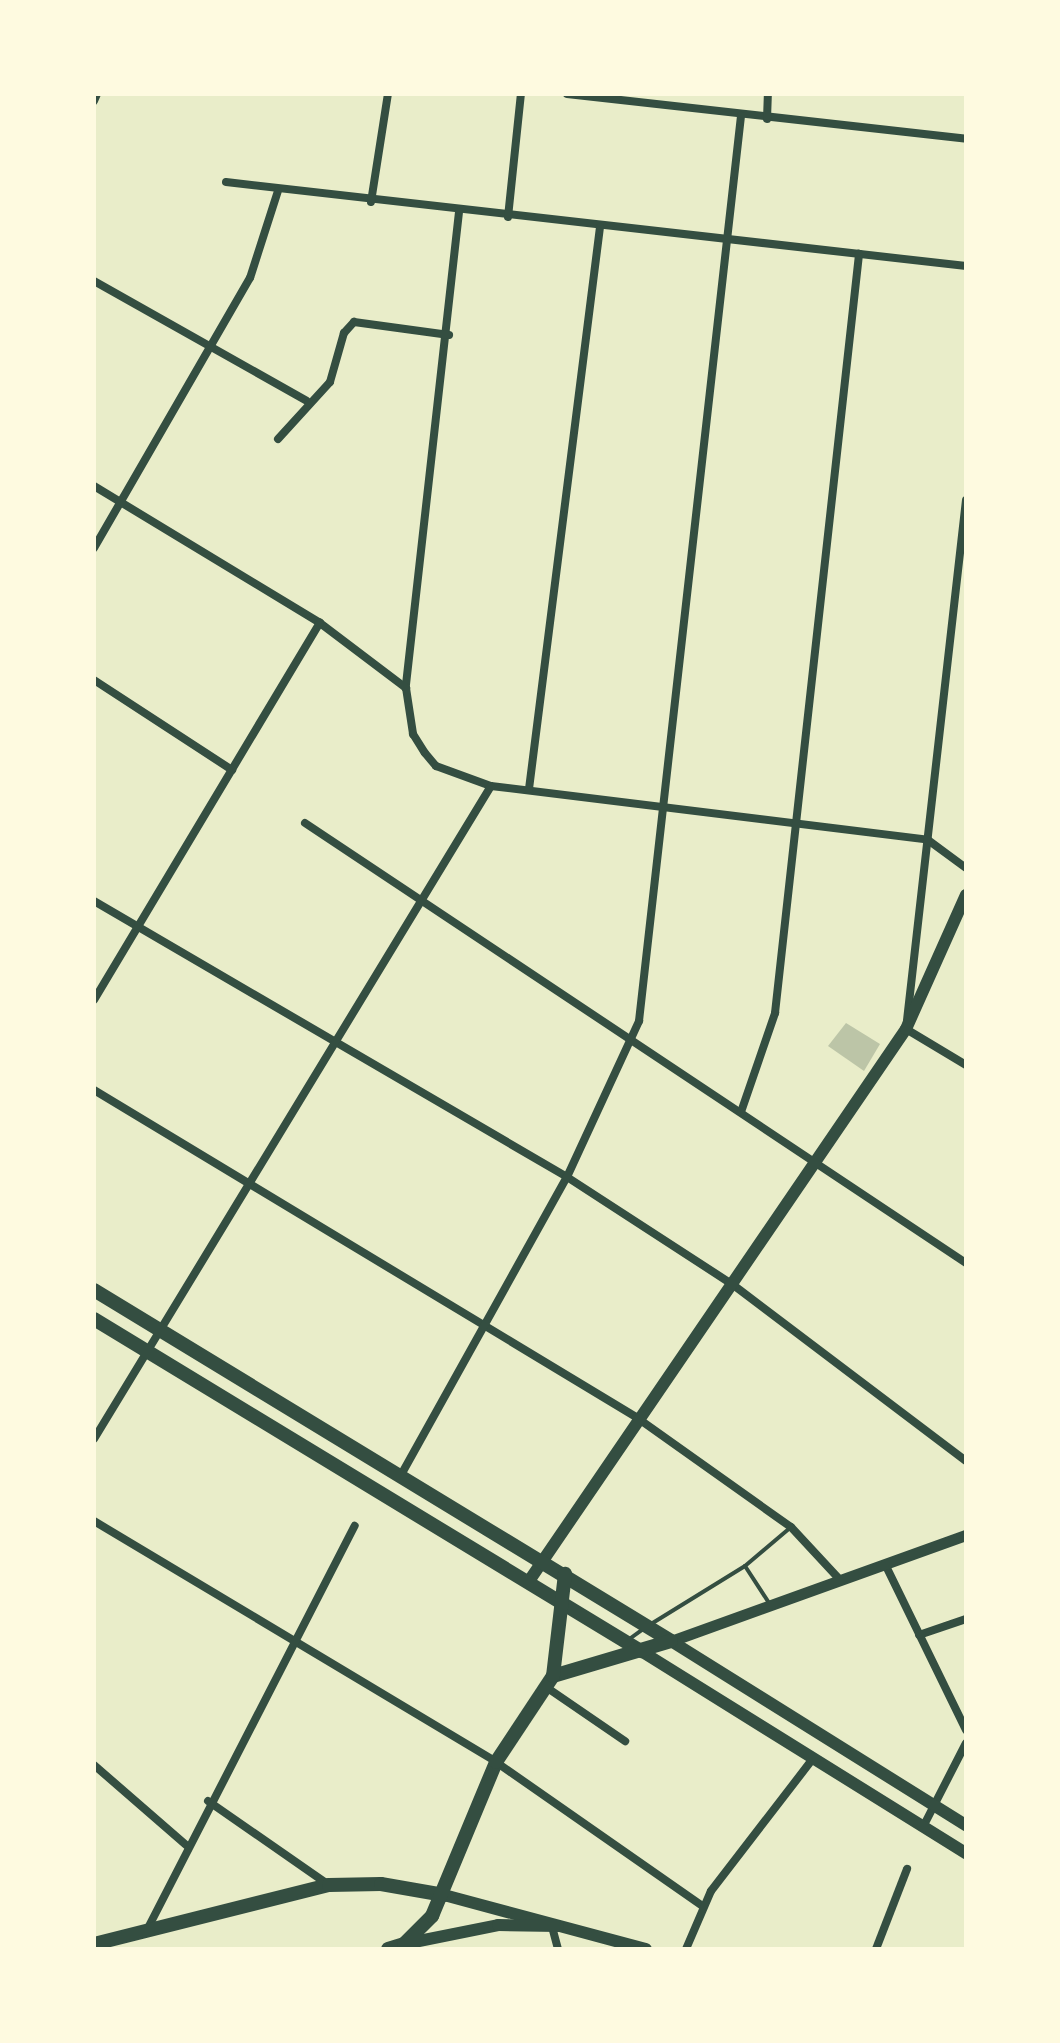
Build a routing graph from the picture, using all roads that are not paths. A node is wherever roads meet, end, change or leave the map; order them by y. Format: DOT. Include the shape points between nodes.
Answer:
graph roads {
  1 [pos="97,94"];
  2 [pos="388,94"];
  3 [pos="521,94"];
  4 [pos="567,94"];
  5 [pos="768,94"];
  6 [pos="94,101"];
  7 [pos="741,116"];
  8 [pos="767,119"];
  9 [pos="966,139"];
  10 [pos="226,182"];
  11 [pos="278,191"];
  12 [pos="371,202"];
  13 [pos="459,212"];
  14 [pos="508,217"];
  15 [pos="600,227"];
  16 [pos="725,241"];
  17 [pos="859,254"];
  18 [pos="966,266"];
  19 [pos="94,281"];
  20 [pos="449,335"];
  21 [pos="210,351"];
  22 [pos="307,401"];
  23 [pos="278,439"];
  24 [pos="94,486"];
  25 [pos="966,500"];
  26 [pos="119,501"];
  27 [pos="94,548"];
  28 [pos="320,623"];
  29 [pos="94,680"];
  30 [pos="406,688"];
  31 [pos="232,770"];
  32 [pos="491,786"];
  33 [pos="529,789"];
  34 [pos="665,802"];
  35 [pos="794,820"];
  36 [pos="305,823"];
  37 [pos="928,840"];
  38 [pos="966,868"];
  39 [pos="966,895"];
  40 [pos="418,896"];
  41 [pos="94,901"];
  42 [pos="140,926"];
  43 [pos="94,1000"];
  44 [pos="906,1029"];
  45 [pos="331,1041"];
  46 [pos="631,1044"];
  47 [pos="966,1065"];
  48 [pos="94,1090"];
  49 [pos="741,1112"];
  50 [pos="819,1161"];
  51 [pos="567,1177"];
  52 [pos="250,1182"];
  53 [pos="966,1263"];
  54 [pos="732,1284"];
  55 [pos="94,1290"];
  56 [pos="94,1319"];
  57 [pos="487,1323"];
  58 [pos="161,1330"];
  59 [pos="148,1351"];
  60 [pos="636,1417"];
  61 [pos="94,1439"];
  62 [pos="966,1461"];
  63 [pos="401,1475"];
  64 [pos="94,1521"];
  65 [pos="355,1526"];
  66 [pos="791,1527"];
  67 [pos="966,1535"];
  68 [pos="543,1561"];
  69 [pos="885,1564"];
  70 [pos="745,1566"];
  71 [pos="565,1574"];
  72 [pos="840,1580"];
  73 [pos="529,1581"];
  74 [pos="559,1599"];
  75 [pos="771,1605"];
  76 [pos="966,1619"];
  77 [pos="647,1626"];
  78 [pos="919,1635"];
  79 [pos="292,1639"];
  80 [pos="671,1641"];
  81 [pos="626,1642"];
  82 [pos="641,1651"];
  83 [pos="549,1681"];
  84 [pos="966,1730"];
  85 [pos="625,1741"];
  86 [pos="966,1743"];
  87 [pos="811,1761"];
  88 [pos="496,1762"];
  89 [pos="94,1765"];
  90 [pos="208,1801"];
  91 [pos="933,1805"];
  92 [pos="966,1825"];
  93 [pos="923,1827"];
  94 [pos="186,1845"];
  95 [pos="966,1853"];
  96 [pos="460,1862"];
  97 [pos="907,1869"];
  98 [pos="329,1885"];
  99 [pos="410,1888"];
  100 [pos="444,1895"];
  101 [pos="701,1905"];
  102 [pos="551,1922"];
  103 [pos="149,1926"];
  104 [pos="94,1944"];
  105 [pos="404,1944"];
  106 [pos="388,1949"];
  107 [pos="558,1949"];
  108 [pos="646,1949"];
  109 [pos="686,1949"];
  110 [pos="876,1949"];
  1 -- 6 [label="street"];
  2 -- 12 [label="street"];
  3 -- 14 [label="street"];
  4 -- 7 [label="street"];
  5 -- 8 [label="street"];
  7 -- 8 [label="street"];
  7 -- 16 [label="street"];
  8 -- 9 [label="street"];
  10 -- 11 [label="street"];
  11 -- 12 [label="street"];
  11 -- 21 [label="street" via="261,253"];
  12 -- 13 [label="street"];
  13 -- 14 [label="street"];
  13 -- 20 [label="street"];
  14 -- 15 [label="street"];
  15 -- 16 [label="street"];
  15 -- 33 [label="street"];
  16 -- 17 [label="street"];
  16 -- 34 [label="street"];
  17 -- 18 [label="street"];
  17 -- 35 [label="street"];
  19 -- 21 [label="street"];
  20 -- 22 [label="street" via="354,322 344,333 330,382"];
  20 -- 30 [label="street"];
  21 -- 22 [label="street"];
  21 -- 26 [label="street"];
  22 -- 23 [label="street"];
  24 -- 26 [label="street"];
  25 -- 37 [label="street"];
  26 -- 27 [label="street"];
  26 -- 28 [label="street"];
  28 -- 30 [label="street"];
  28 -- 31 [label="street"];
  29 -- 31 [label="street"];
  30 -- 32 [label="street" via="413,734 436,766"];
  31 -- 42 [label="street"];
  32 -- 33 [label="street"];
  32 -- 40 [label="street"];
  33 -- 34 [label="street"];
  34 -- 35 [label="street"];
  34 -- 46 [label="street" via="646,991"];
  35 -- 37 [label="street"];
  35 -- 49 [label="street" via="775,1013"];
  36 -- 40 [label="street"];
  37 -- 38 [label="street"];
  37 -- 44 [label="street"];
  39 -- 44 [label="main road"];
  40 -- 45 [label="street"];
  40 -- 46 [label="street"];
  41 -- 42 [label="street"];
  42 -- 43 [label="street"];
  42 -- 45 [label="street"];
  44 -- 47 [label="street"];
  44 -- 50 [label="main road"];
  45 -- 51 [label="street"];
  45 -- 52 [label="street"];
  46 -- 49 [label="street"];
  46 -- 51 [label="street"];
  48 -- 52 [label="street"];
  49 -- 50 [label="street"];
  50 -- 53 [label="street"];
  50 -- 54 [label="main road"];
  51 -- 54 [label="street"];
  51 -- 57 [label="street"];
  52 -- 57 [label="street"];
  52 -- 58 [label="street"];
  54 -- 60 [label="main road"];
  54 -- 62 [label="street"];
  55 -- 58 [label="main road"];
  56 -- 59 [label="main road"];
  57 -- 60 [label="street"];
  57 -- 63 [label="street"];
  58 -- 59 [label="street"];
  58 -- 63 [label="main road"];
  59 -- 61 [label="street"];
  59 -- 73 [label="main road"];
  60 -- 66 [label="street"];
  60 -- 68 [label="main road"];
  63 -- 68 [label="main road"];
  64 -- 79 [label="street"];
  65 -- 79 [label="street"];
  66 -- 70 [label="lane"];
  66 -- 72 [label="street"];
  67 -- 69 [label="street"];
  68 -- 71 [label="main road"];
  68 -- 73 [label="main road"];
  69 -- 72 [label="street"];
  69 -- 78 [label="street"];
  70 -- 75 [label="lane"];
  70 -- 77 [label="lane"];
  71 -- 74 [label="main road"];
  71 -- 77 [label="main road"];
  72 -- 75 [label="street"];
  73 -- 74 [label="main road"];
  74 -- 81 [label="main road"];
  74 -- 83 [label="main road" via="562,1636"];
  75 -- 80 [label="street"];
  76 -- 78 [label="street"];
  77 -- 80 [label="main road"];
  77 -- 81 [label="lane"];
  78 -- 84 [label="street"];
  79 -- 88 [label="street"];
  79 -- 90 [label="street"];
  80 -- 82 [label="main road"];
  80 -- 91 [label="main road"];
  81 -- 82 [label="main road"];
  82 -- 83 [label="main road"];
  82 -- 87 [label="main road"];
  83 -- 85 [label="street"];
  83 -- 88 [label="main road"];
  86 -- 91 [label="street"];
  87 -- 93 [label="main road"];
  87 -- 101 [label="street"];
  88 -- 96 [label="main road"];
  88 -- 101 [label="street"];
  89 -- 94 [label="street"];
  90 -- 94 [label="street"];
  90 -- 98 [label="street"];
  91 -- 92 [label="main road"];
  91 -- 93 [label="street"];
  93 -- 95 [label="main road"];
  94 -- 103 [label="street"];
  96 -- 99 [label="main road" via="438,1883"];
  96 -- 100 [label="main road"];
  97 -- 110 [label="street"];
  98 -- 99 [label="main road"];
  98 -- 103 [label="main road"];
  99 -- 100 [label="main road"];
  100 -- 102 [label="main road"];
  100 -- 105 [label="main road"];
  101 -- 109 [label="street"];
  102 -- 105 [label="main road" via="498,1925"];
  102 -- 107 [label="street"];
  102 -- 108 [label="main road"];
  103 -- 104 [label="main road"];
  105 -- 106 [label="main road"];
}
